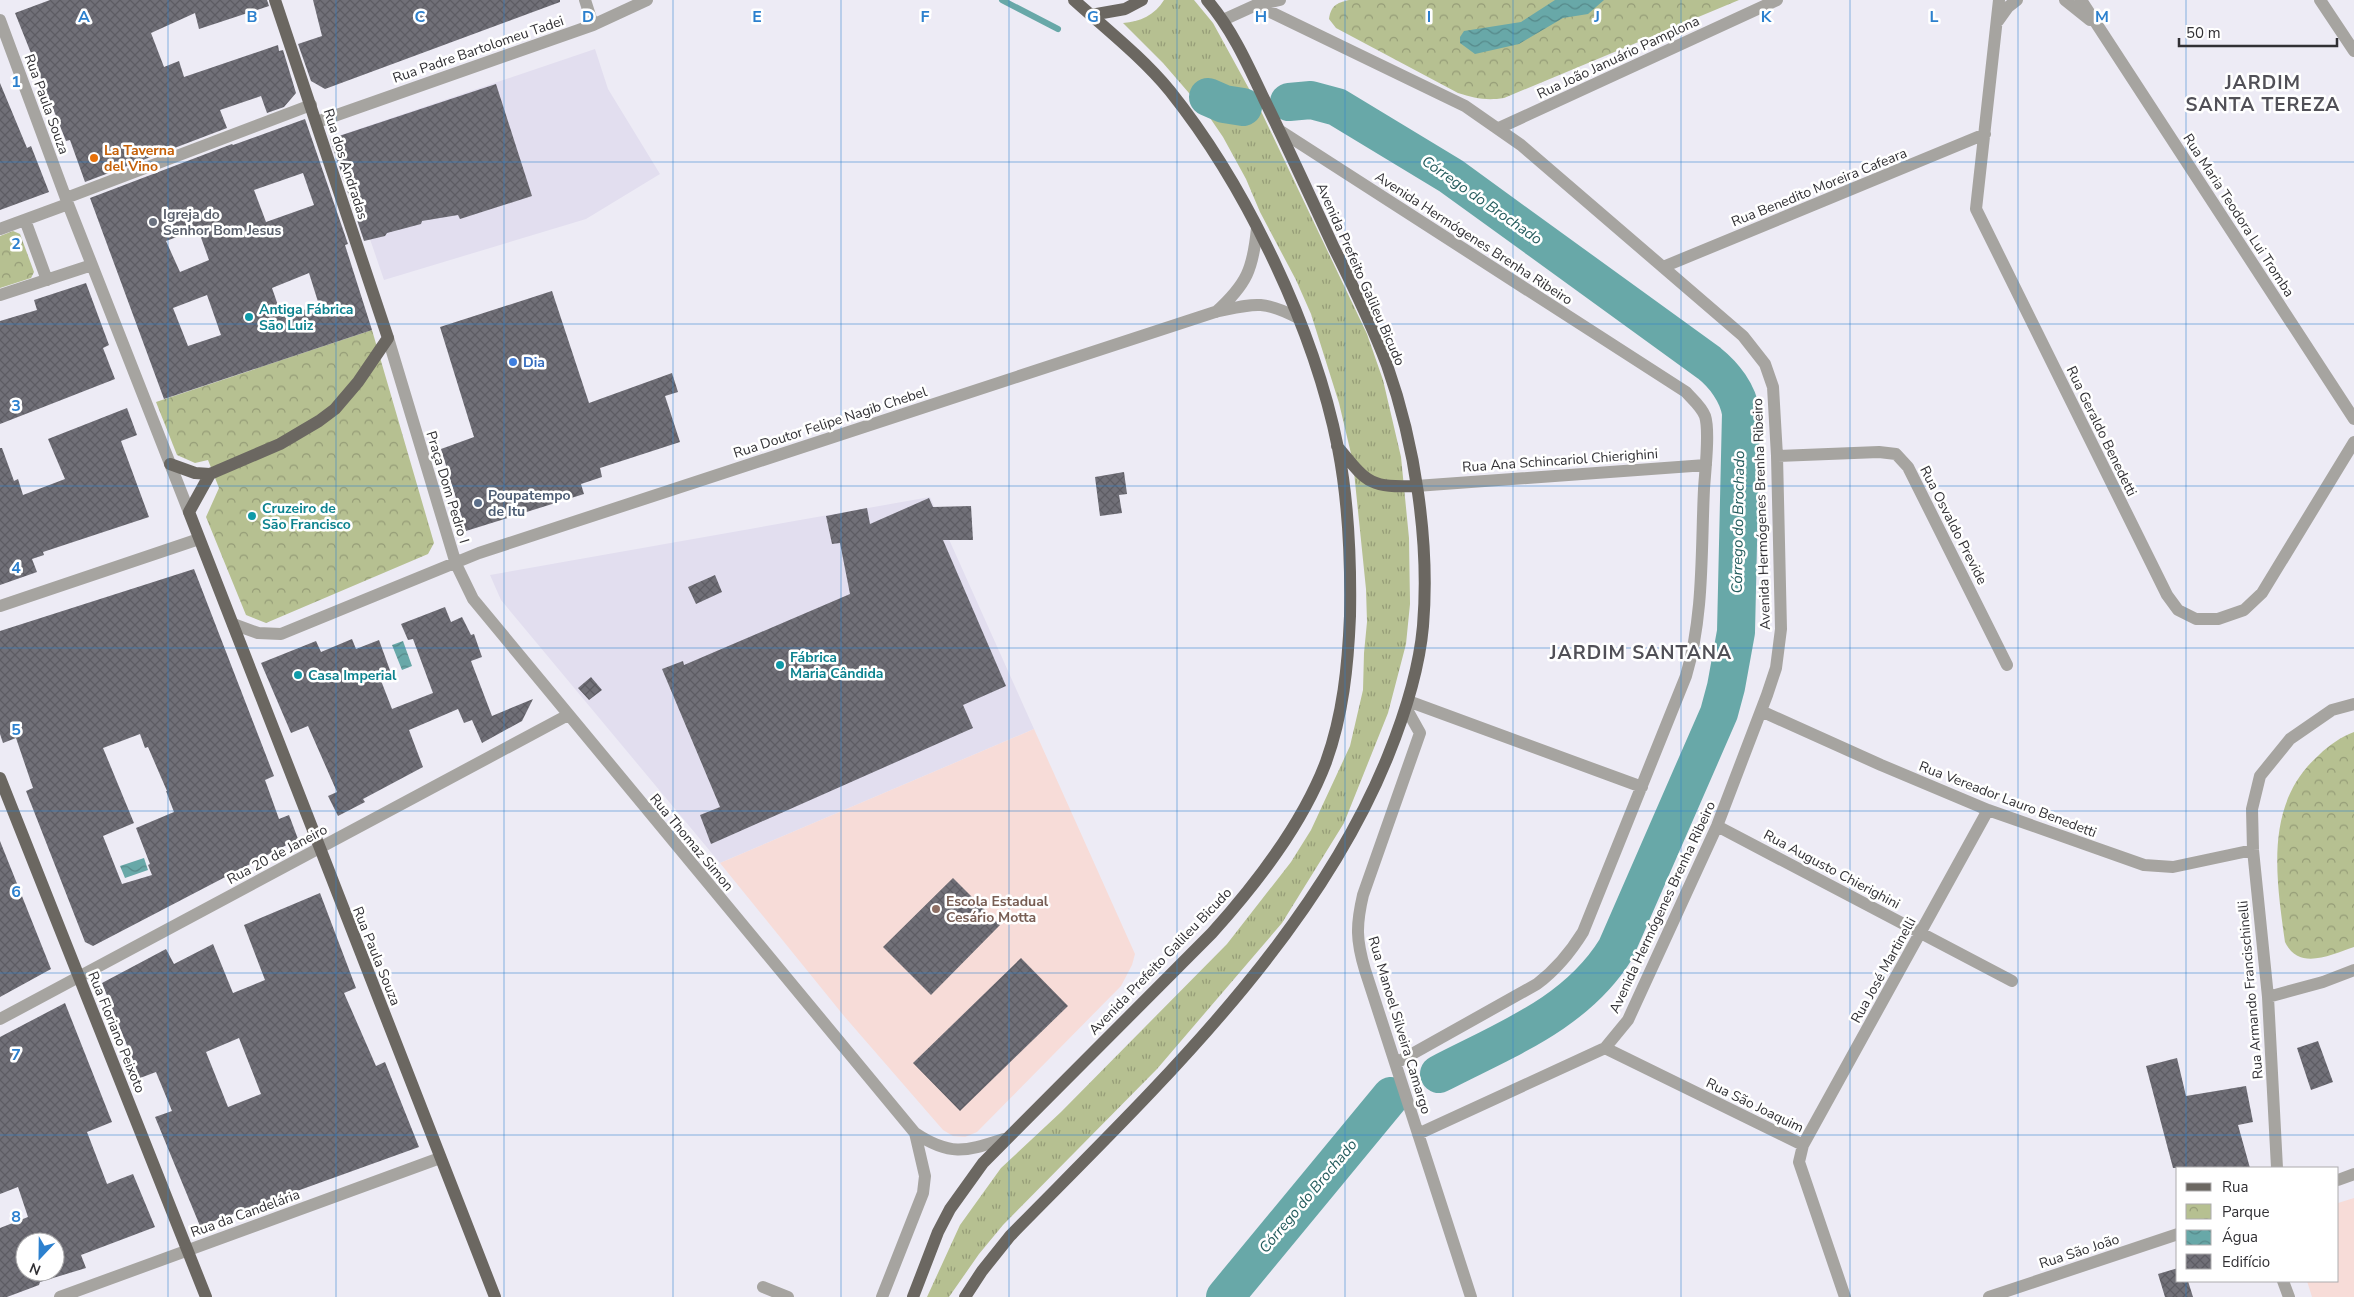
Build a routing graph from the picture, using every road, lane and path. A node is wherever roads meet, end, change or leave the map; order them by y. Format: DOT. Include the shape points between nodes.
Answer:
graph roads {
  1 [pos="275,0"];
  2 [pos="585,0"];
  3 [pos="647,0"];
  4 [pos="1074,0"];
  5 [pos="1142,0"];
  6 [pos="1207,0"];
  7 [pos="1214,0"];
  8 [pos="1280,0"];
  9 [pos="1776,0"];
  10 [pos="1999,0"];
  11 [pos="2017,0"];
  12 [pos="2066,0"];
  13 [pos="2081,0"];
  14 [pos="2320,0"];
  15 [pos="1256,5"];
  16 [pos="1090,15"];
  17 [pos="1222,18"];
  18 [pos="0,20"];
  19 [pos="1997,24"];
  20 [pos="593,25"];
  21 [pos="2099,28"];
  22 [pos="2354,51"];
  23 [pos="311,105"];
  24 [pos="317,122"];
  25 [pos="1498,128"];
  26 [pos="1279,130"];
  27 [pos="1985,134"];
  28 [pos="67,201"];
  29 [pos="25,220"];
  30 [pos="0,228"];
  31 [pos="1257,228"];
  32 [pos="92,265"];
  33 [pos="1663,267"];
  34 [pos="47,280"];
  35 [pos="0,295"];
  36 [pos="1215,312"];
  37 [pos="1298,318"];
  38 [pos="388,338"];
  39 [pos="2354,420"];
  40 [pos="2354,442"];
  41 [pos="1337,446"];
  42 [pos="1777,456"];
  43 [pos="170,464"];
  44 [pos="1706,465"];
  45 [pos="210,474"];
  46 [pos="1416,486"];
  47 [pos="189,512"];
  48 [pos="199,539"];
  49 [pos="456,564"];
  50 [pos="0,606"];
  51 [pos="233,624"];
  52 [pos="2007,665"];
  53 [pos="1407,704"];
  54 [pos="2354,704"];
  55 [pos="1761,711"];
  56 [pos="568,716"];
  57 [pos="0,778"];
  58 [pos="1642,787"];
  59 [pos="1988,810"];
  60 [pos="1717,826"];
  61 [pos="320,848"];
  62 [pos="2253,850"];
  63 [pos="1921,933"];
  64 [pos="2354,970"];
  65 [pos="78,977"];
  66 [pos="2012,981"];
  67 [pos="2268,997"];
  68 [pos="0,1019"];
  69 [pos="1605,1048"];
  70 [pos="1396,1064"];
  71 [pos="915,1133"];
  72 [pos="1418,1134"];
  73 [pos="1004,1139"];
  74 [pos="1803,1145"];
  75 [pos="440,1158"];
  76 [pos="2277,1167"];
  77 [pos="2354,1174"];
  78 [pos="2339,1180"];
  79 [pos="2176,1235"];
  80 [pos="188,1250"];
  81 [pos="2283,1282"];
  82 [pos="763,1287"];
  83 [pos="60,1297"];
  84 [pos="206,1297"];
  85 [pos="495,1297"];
  86 [pos="788,1297"];
  87 [pos="882,1297"];
  88 [pos="913,1297"];
  89 [pos="966,1297"];
  90 [pos="1471,1297"];
  91 [pos="1845,1297"];
  92 [pos="1989,1297"];
  93 [pos="2289,1297"];
  1 -- 23 [label="main road, Rua dos Andradas"];
  2 -- 20 [label="street"];
  3 -- 20 [label="street, Rua Padre Bartolomeu Tadei"];
  4 -- 16 [label="main road, Avenida Prefeito Galileu Bicudo"];
  5 -- 16 [label="main road" via="1125,9"];
  6 -- 17 [label="main road, Avenida Prefeito Galileu Bicudo"];
  7 -- 17 [label="main road"];
  8 -- 15 [label="street"];
  9 -- 25 [label="street, Rua João Januário Pamplona"];
  10 -- 19 [label="street, Rua Geraldo Benedetti"];
  11 -- 19 [label="street"];
  12 -- 21 [label="street, Rua Maria Teodora Lui Tromba"];
  13 -- 21 [label="street, Rua Maria Teodora Lui Tromba"];
  14 -- 22 [label="street"];
  15 -- 17 [label="street"];
  15 -- 25 [label="street, Avenida Hermógenes Brenha Ribeiro" via="1465,106"];
  16 -- 31 [label="main road, Avenida Prefeito Galileu Bicudo" via="1168,88 1201,131"];
  17 -- 26 [label="main road, Avenida Prefeito Galileu Bicudo"];
  18 -- 28 [label="street, Rua Paula Souza"];
  19 -- 27 [label="street, Rua Geraldo Benedetti"];
  20 -- 24 [label="street, Rua Padre Bartolomeu Tadei"];
  21 -- 39 [label="street, Rua Maria Teodora Lui Tromba"];
  23 -- 24 [label="main road, Rua dos Andradas"];
  23 -- 28 [label="street"];
  24 -- 38 [label="main road, Rua dos Andradas"];
  25 -- 33 [label="street, Avenida Hermógenes Brenha Ribeiro"];
  26 -- 44 [label="street, Avenida Hermógenes Brenha Ribeiro" via="1686,392 1706,418"];
  26 -- 46 [label="main road, Avenida Prefeito Galileu Bicudo" via="1368,319 1387,367 1406,430"];
  27 -- 33 [label="street, Rua Benedito Moreira Cafeara"];
  27 -- 40 [label="street, Rua Geraldo Benedetti" via="1976,209 2167,596 2178,610 2196,619 2218,619 2244,610 2262,593"];
  28 -- 29 [label="street"];
  28 -- 32 [label="street, Rua Paula Souza"];
  29 -- 30 [label="street"];
  29 -- 34 [label="street"];
  31 -- 36 [label="street, Rua Doutor Felipe Nagib Chebel" via="1254,258 1243,283"];
  31 -- 37 [label="main road, Avenida Prefeito Galileu Bicudo"];
  32 -- 34 [label="street"];
  32 -- 43 [label="street"];
  33 -- 42 [label="street, Avenida Hermógenes Brenha Ribeiro" via="1743,336 1764,364 1773,387"];
  34 -- 35 [label="street"];
  36 -- 37 [label="street, Rua Doutor Felipe Nagib Chebel" via="1264,304"];
  36 -- 49 [label="street, Rua Doutor Felipe Nagib Chebel" via="479,553"];
  37 -- 41 [label="main road, Avenida Prefeito Galileu Bicudo" via="1320,380"];
  38 -- 45 [label="main road" via="345,398 319,421 265,451"];
  38 -- 49 [label="street, Praça Dom Pedro I"];
  41 -- 46 [label="main road" via="1371,483 1392,487"];
  41 -- 73 [label="main road, Avenida Prefeito Galileu Bicudo" via="1350,548 1349,642 1340,716 1307,802 1236,907"];
  42 -- 52 [label="street, Rua Osvaldo Previde" via="1896,454 1908,466"];
  42 -- 55 [label="street, Avenida Hermógenes Brenha Ribeiro" via="1781,629 1776,668"];
  43 -- 45 [label="main road" via="195,473"];
  43 -- 47 [label="street"];
  44 -- 46 [label="street, Rua Ana Schincariol Chierighini"];
  44 -- 58 [label="street, Avenida Hermógenes Brenha Ribeiro" via="1698,621 1693,652"];
  45 -- 47 [label="main road"];
  46 -- 53 [label="main road, Avenida Prefeito Galileu Bicudo" via="1424,596 1423,628"];
  47 -- 48 [label="main road"];
  48 -- 50 [label="street"];
  48 -- 51 [label="main road"];
  49 -- 51 [label="street, Praça Dom Pedro I" via="281,634 258,633"];
  49 -- 56 [label="street, Rua Thomaz Simon" via="473,598"];
  51 -- 61 [label="main road, Rua Paula Souza"];
  53 -- 58 [label="street"];
  53 -- 70 [label="street, Rua Manoel Silveira Camargo" via="1420,734 1363,895 1356,935"];
  53 -- 89 [label="main road, Avenida Prefeito Galileu Bicudo" via="1378,782 1357,826 1296,921 1196,1043 1010,1236"];
  54 -- 62 [label="street, Rua Armando Francischinelli" via="2332,710 2290,739 2260,776 2252,809"];
  55 -- 59 [label="street, Rua Vereador Lauro Benedetti"];
  55 -- 60 [label="street, Avenida Hermógenes Brenha Ribeiro"];
  56 -- 61 [label="street, Rua 20 de Janeiro"];
  56 -- 71 [label="street, Rua Thomaz Simon"];
  57 -- 65 [label="main road, Rua Floriano Peixoto"];
  58 -- 70 [label="street, Avenida Hermógenes Brenha Ribeiro" via="1583,932 1556,970"];
  59 -- 62 [label="street, Rua Vereador Lauro Benedetti" via="2144,865 2173,867"];
  59 -- 63 [label="street, Rua José Martinelli"];
  60 -- 63 [label="street, Rua Augusto Chierighini"];
  60 -- 69 [label="street, Avenida Hermógenes Brenha Ribeiro" via="1628,1020"];
  61 -- 65 [label="street, Rua 20 de Janeiro"];
  61 -- 75 [label="main road, Rua Paula Souza"];
  62 -- 67 [label="street, Rua Armando Francischinelli"];
  63 -- 66 [label="street, Rua Augusto Chierighini"];
  63 -- 74 [label="street, Rua José Martinelli"];
  64 -- 67 [label="street"];
  65 -- 68 [label="street, Rua 20 de Janeiro"];
  65 -- 80 [label="main road, Rua Floriano Peixoto"];
  67 -- 76 [label="street, Rua Armando Francischinelli"];
  69 -- 72 [label="street, Avenida Hermógenes Brenha Ribeiro"];
  69 -- 74 [label="street, Rua São Joaquim"];
  70 -- 72 [label="street, Rua Manoel Silveira Camargo"];
  71 -- 73 [label="street, Rua Thomaz Simon" via="936,1145 958,1151"];
  71 -- 87 [label="street, Rua Thomaz Simon" via="925,1176 923,1193"];
  72 -- 90 [label="street, Rua Manoel Silveira Camargo"];
  73 -- 88 [label="main road, Avenida Prefeito Galileu Bicudo" via="968,1181 950,1209"];
  74 -- 91 [label="street, Rua São Joaquim" via="1799,1162"];
  75 -- 80 [label="street, Rua da Candelária"];
  75 -- 85 [label="main road, Rua Paula Souza"];
  77 -- 78 [label="street"];
  79 -- 92 [label="street, Rua São João"];
  80 -- 83 [label="street, Rua da Candelária"];
  80 -- 84 [label="main road, Rua Floriano Peixoto"];
  81 -- 93 [label="street"];
  82 -- 86 [label="street"];
}
